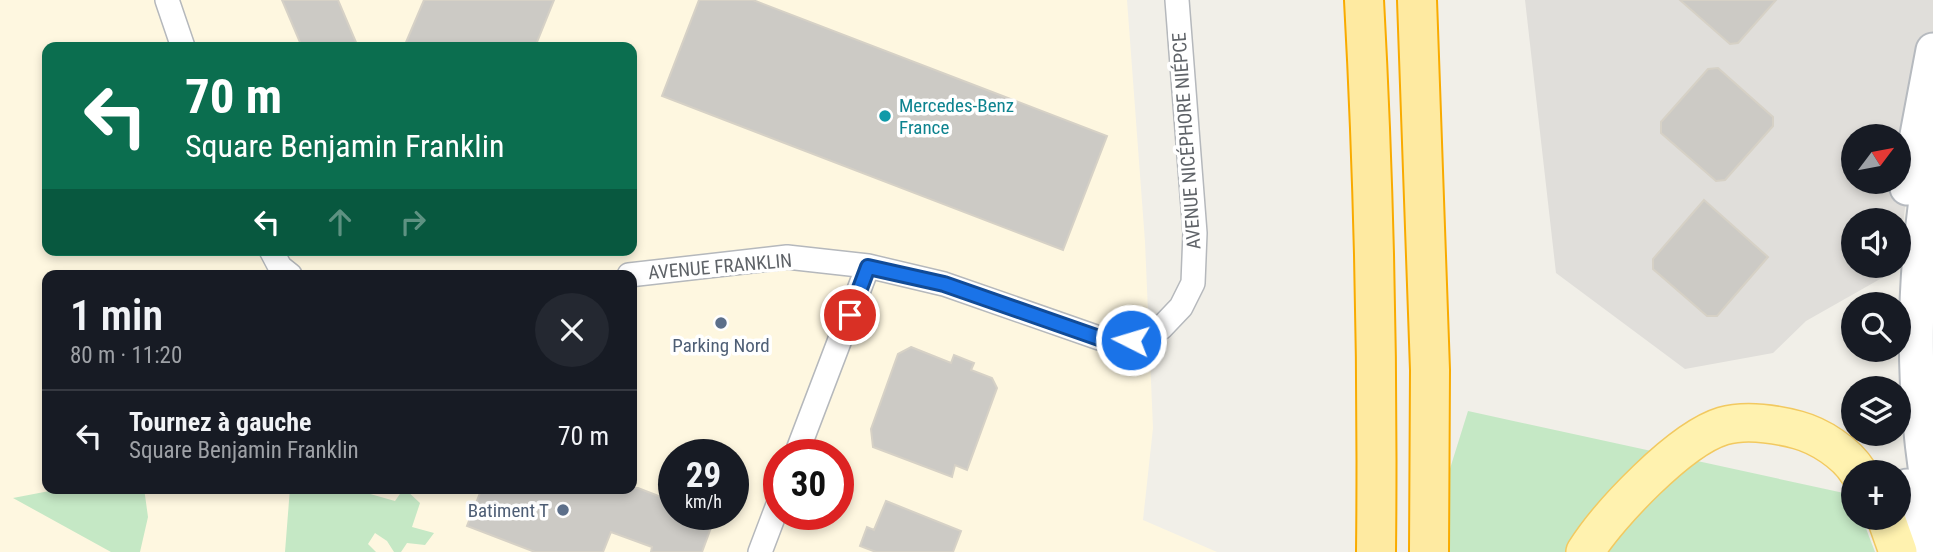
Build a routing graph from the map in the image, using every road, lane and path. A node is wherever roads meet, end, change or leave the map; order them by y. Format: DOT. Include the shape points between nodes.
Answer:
graph roads {
  1 [pos="167,0"];
  2 [pos="1177,0"];
  3 [pos="1364,0"];
  4 [pos="1417,0"];
  5 [pos="181,42"];
  6 [pos="1933,50"];
  7 [pos="1933,156"];
  8 [pos="1908,208"];
  9 [pos="1911,234"];
  10 [pos="868,267"];
  11 [pos="637,274"];
  12 [pos="1906,278"];
  13 [pos="1193,283"];
  14 [pos="802,439"];
  15 [pos="1902,446"];
  16 [pos="1844,460"];
  17 [pos="1933,514"];
  18 [pos="768,530"];
  19 [pos="1890,530"];
  20 [pos="760,552"];
  21 [pos="1376,552"];
  22 [pos="1429,552"];
  23 [pos="1586,552"];
  24 [pos="1898,552"];
  25 [pos="1920,552"];
  1 -- 5 [label="street"];
  2 -- 13 [label="street, AVENUE NICÉPHORE NIÉPCE" via="1195,233"];
  3 -- 21 [label="highway" via="1377,375"];
  4 -- 22 [label="highway" via="1430,370"];
  6 -- 8 [label="main road" via="1914,139"];
  7 -- 9 [label="main road"];
  10 -- 11 [label="street, AVENUE FRANKLIN" via="787,257"];
  10 -- 13 [label="street, AVENUE FRANKLIN" via="944,284 1099,338 1120,340 1161,328 1181,307"];
  10 -- 14 [label="street"];
  12 -- 17 [label="main road"];
  15 -- 25 [label="main road"];
  16 -- 23 [label="main road" via="1817,436 1771,423 1724,426 1684,446 1641,487"];
  18 -- 20 [label="street"];
  19 -- 24 [label="main road"];
}
